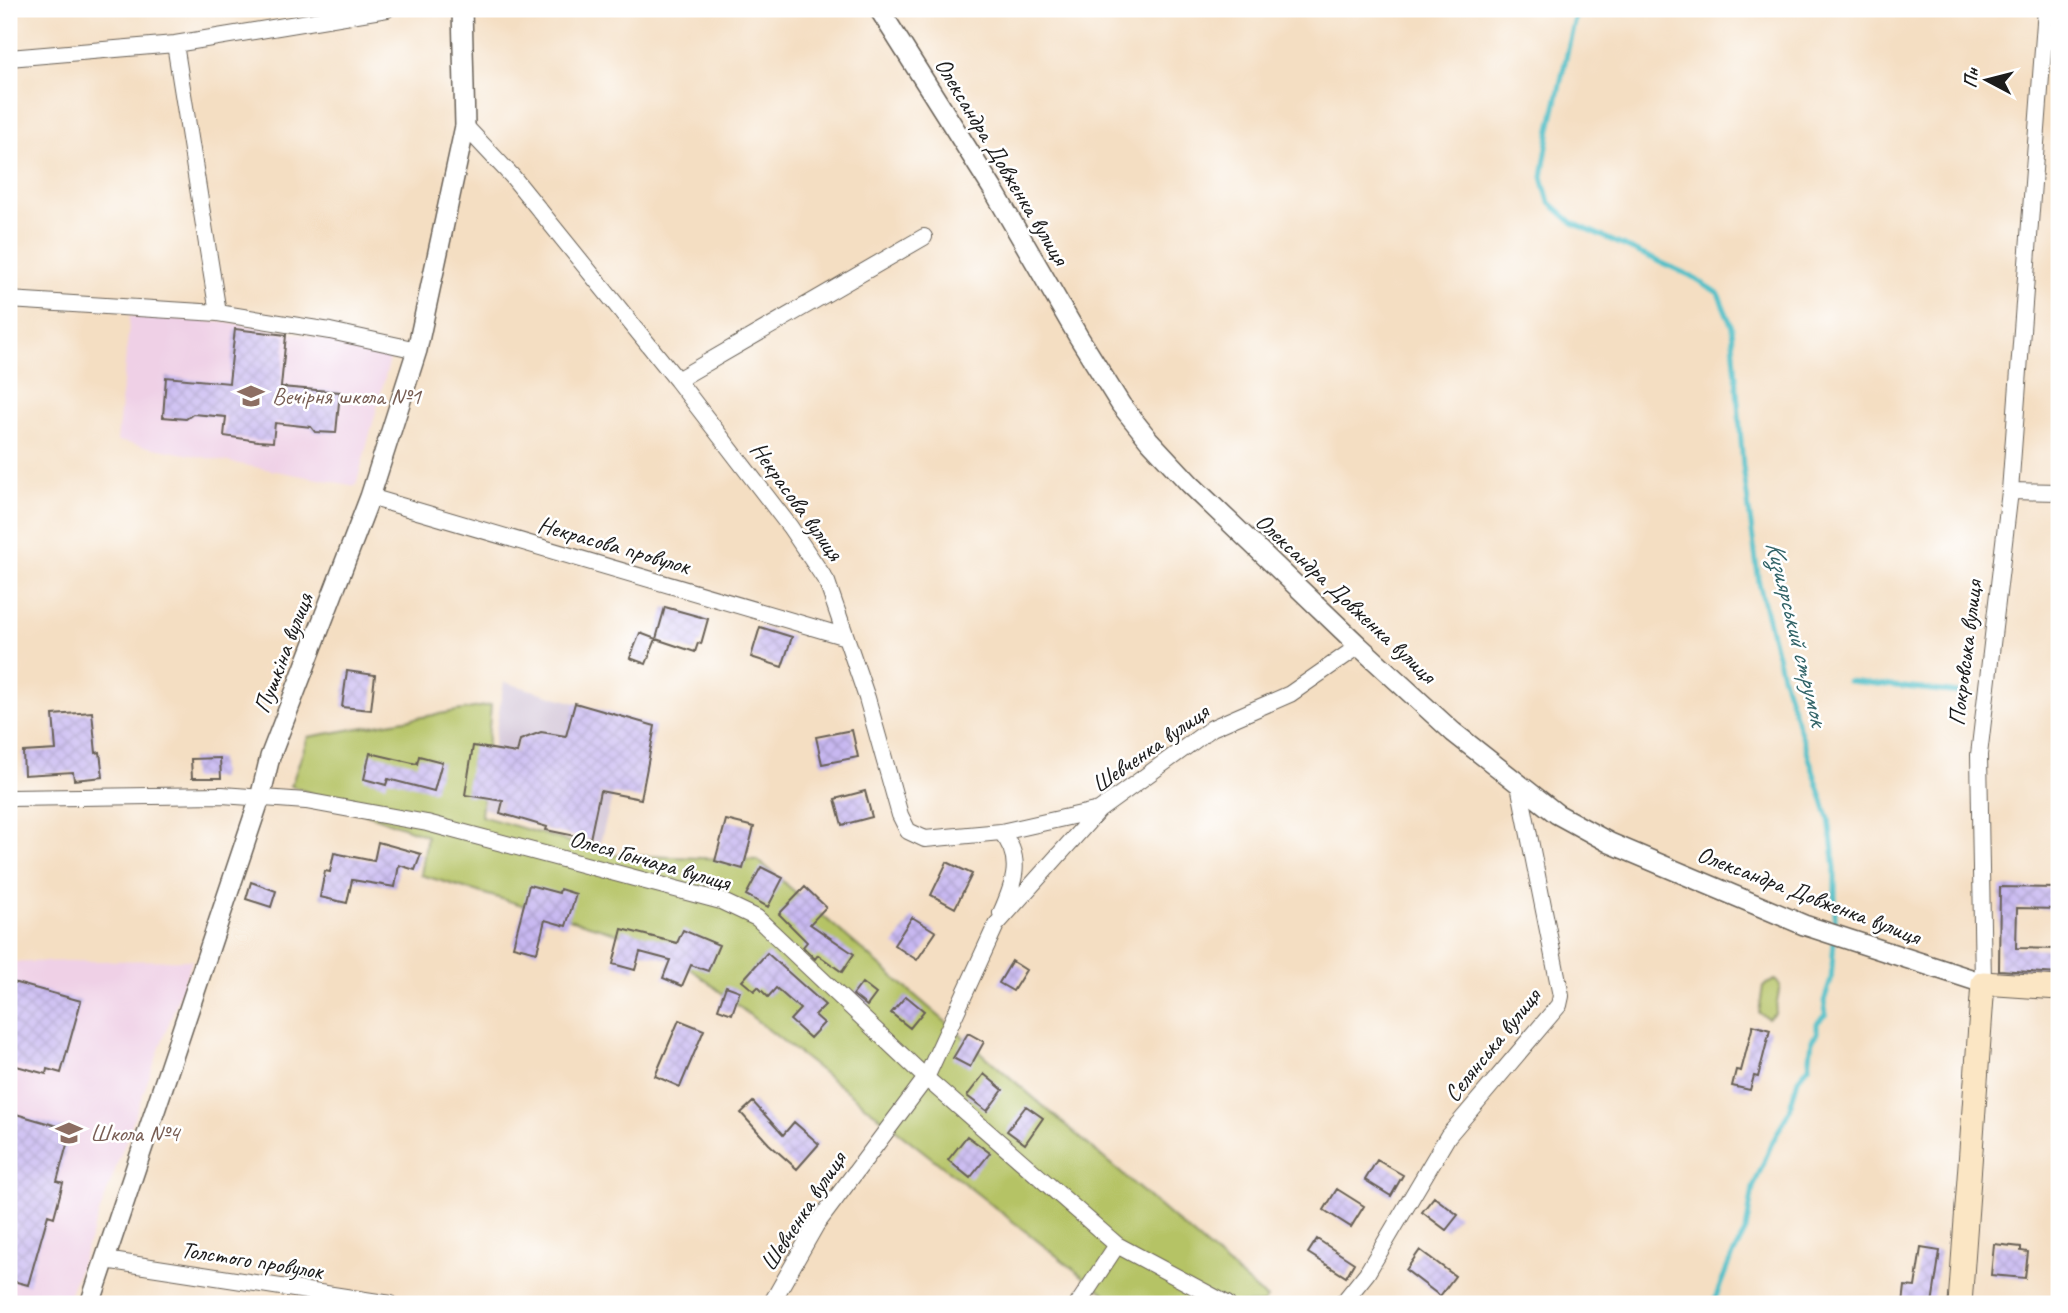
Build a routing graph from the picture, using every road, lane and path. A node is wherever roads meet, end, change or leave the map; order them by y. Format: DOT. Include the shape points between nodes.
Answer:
graph roads {
  1 [pos="387,9"];
  2 [pos="462,9"];
  3 [pos="879,9"];
  4 [pos="2046,9"];
  5 [pos="176,44"];
  6 [pos="9,58"];
  7 [pos="465,126"];
  8 [pos="924,237"];
  9 [pos="9,300"];
  10 [pos="218,313"];
  11 [pos="417,350"];
  12 [pos="677,380"];
  13 [pos="2010,491"];
  14 [pos="2059,492"];
  15 [pos="370,497"];
  16 [pos="846,637"];
  17 [pos="1359,646"];
  18 [pos="1519,785"];
  19 [pos="9,797"];
  20 [pos="260,798"];
  21 [pos="1099,810"];
  22 [pos="1001,832"];
  23 [pos="996,925"];
  24 [pos="1983,983"];
  25 [pos="2059,988"];
  26 [pos="926,1078"];
  27 [pos="1117,1245"];
  28 [pos="105,1261"];
  29 [pos="90,1304"];
  30 [pos="391,1304"];
  31 [pos="771,1304"];
  32 [pos="1078,1304"];
  33 [pos="1227,1304"];
  34 [pos="1342,1304"];
  35 [pos="1960,1304"];
  1 -- 5 [label="street"];
  2 -- 7 [label="street, Пушкіна вулиця"];
  3 -- 17 [label="street, Олександра Довженка вулиця" via="1121,405 1191,484"];
  4 -- 13 [label="street, Покровська вулиця"];
  5 -- 6 [label="street"];
  5 -- 10 [label="street"];
  7 -- 11 [label="street, Пушкіна вулиця"];
  7 -- 12 [label="street, Некрасова вулиця" via="512,176"];
  8 -- 12 [label="street"];
  9 -- 10 [label="street"];
  10 -- 11 [label="street"];
  11 -- 15 [label="street, Пушкіна вулиця"];
  12 -- 16 [label="street, Некрасова вулиця" via="827,582"];
  13 -- 14 [label="street"];
  13 -- 24 [label="street, Покровська вулиця" via="1979,755"];
  15 -- 16 [label="street, Некрасова провулок"];
  15 -- 20 [label="street, Пушкіна вулиця" via="270,757"];
  16 -- 22 [label="street, Некрасова вулиця" via="908,831 925,839"];
  17 -- 18 [label="street, Олександра Довженка вулиця"];
  17 -- 21 [label="street, Шевченка вулиця" via="1290,694 1212,727"];
  18 -- 24 [label="street, Олександра Довженка вулиця" via="1557,814 1610,843 1804,925"];
  18 -- 34 [label="street, Селянська вулиця" via="1561,996 1559,1005 1448,1136 1367,1273"];
  19 -- 20 [label="street, Олеся Гончара вулиця"];
  20 -- 26 [label="street, Олеся Гончара вулиця" via="306,801 427,823 721,901 757,918"];
  20 -- 28 [label="street, Пушкіна вулиця"];
  21 -- 22 [label="street, Некрасова вулиця"];
  21 -- 23 [label="street, Шевченка вулиця"];
  22 -- 23 [label="street, Шевченка вулиця" via="1015,855 1014,874"];
  23 -- 26 [label="street, Шевченка вулиця"];
  24 -- 25 [label="main road"];
  24 -- 35 [label="main road, Покровська вулиця"];
  26 -- 27 [label="street, Олеся Гончара вулиця"];
  26 -- 31 [label="street, Шевченка вулиця" via="816,1224"];
  27 -- 32 [label="street"];
  27 -- 33 [label="street, Олеся Гончара вулиця"];
  28 -- 29 [label="street, Пушкіна вулиця"];
  28 -- 30 [label="street, Толстого провулок"];
}
